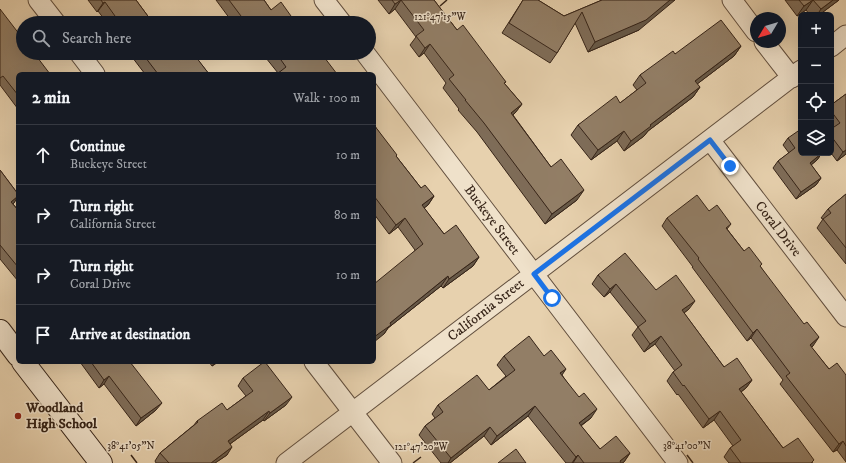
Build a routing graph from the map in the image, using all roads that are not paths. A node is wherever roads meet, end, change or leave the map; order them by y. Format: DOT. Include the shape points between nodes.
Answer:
graph roads {
  1 [pos="38,0"];
  2 [pos="324,0"];
  3 [pos="732,0"];
  4 [pos="51,16"];
  5 [pos="337,16"];
  6 [pos="750,24"];
  7 [pos="846,35"];
  8 [pos="834,45"];
  9 [pos="770,48"];
  10 [pos="84,60"];
  11 [pos="370,60"];
  12 [pos="93,72"];
  13 [pos="796,74"];
  14 [pos="710,140"];
  15 [pos="534,274"];
  16 [pos="846,316"];
  17 [pos="0,332"];
  18 [pos="16,352"];
  19 [pos="25,364"];
  20 [pos="316,364"];
  21 [pos="353,412"];
  22 [pos="100,463"];
  23 [pos="286,463"];
  24 [pos="392,463"];
  25 [pos="678,463"];
  1 -- 4 [label="street"];
  2 -- 5 [label="street"];
  3 -- 6 [label="street"];
  7 -- 8 [label="street"];
  9 -- 13 [label="street"];
  10 -- 12 [label="street"];
  11 -- 15 [label="street, Buckeye Street"];
  13 -- 14 [label="street, California Street"];
  14 -- 15 [label="street, California Street"];
  14 -- 16 [label="street, Coral Drive"];
  15 -- 21 [label="street, California Street"];
  15 -- 25 [label="street, Buckeye Street"];
  17 -- 18 [label="street"];
  19 -- 22 [label="street"];
  20 -- 21 [label="street"];
  21 -- 23 [label="street, California Street"];
  21 -- 24 [label="street"];
}
